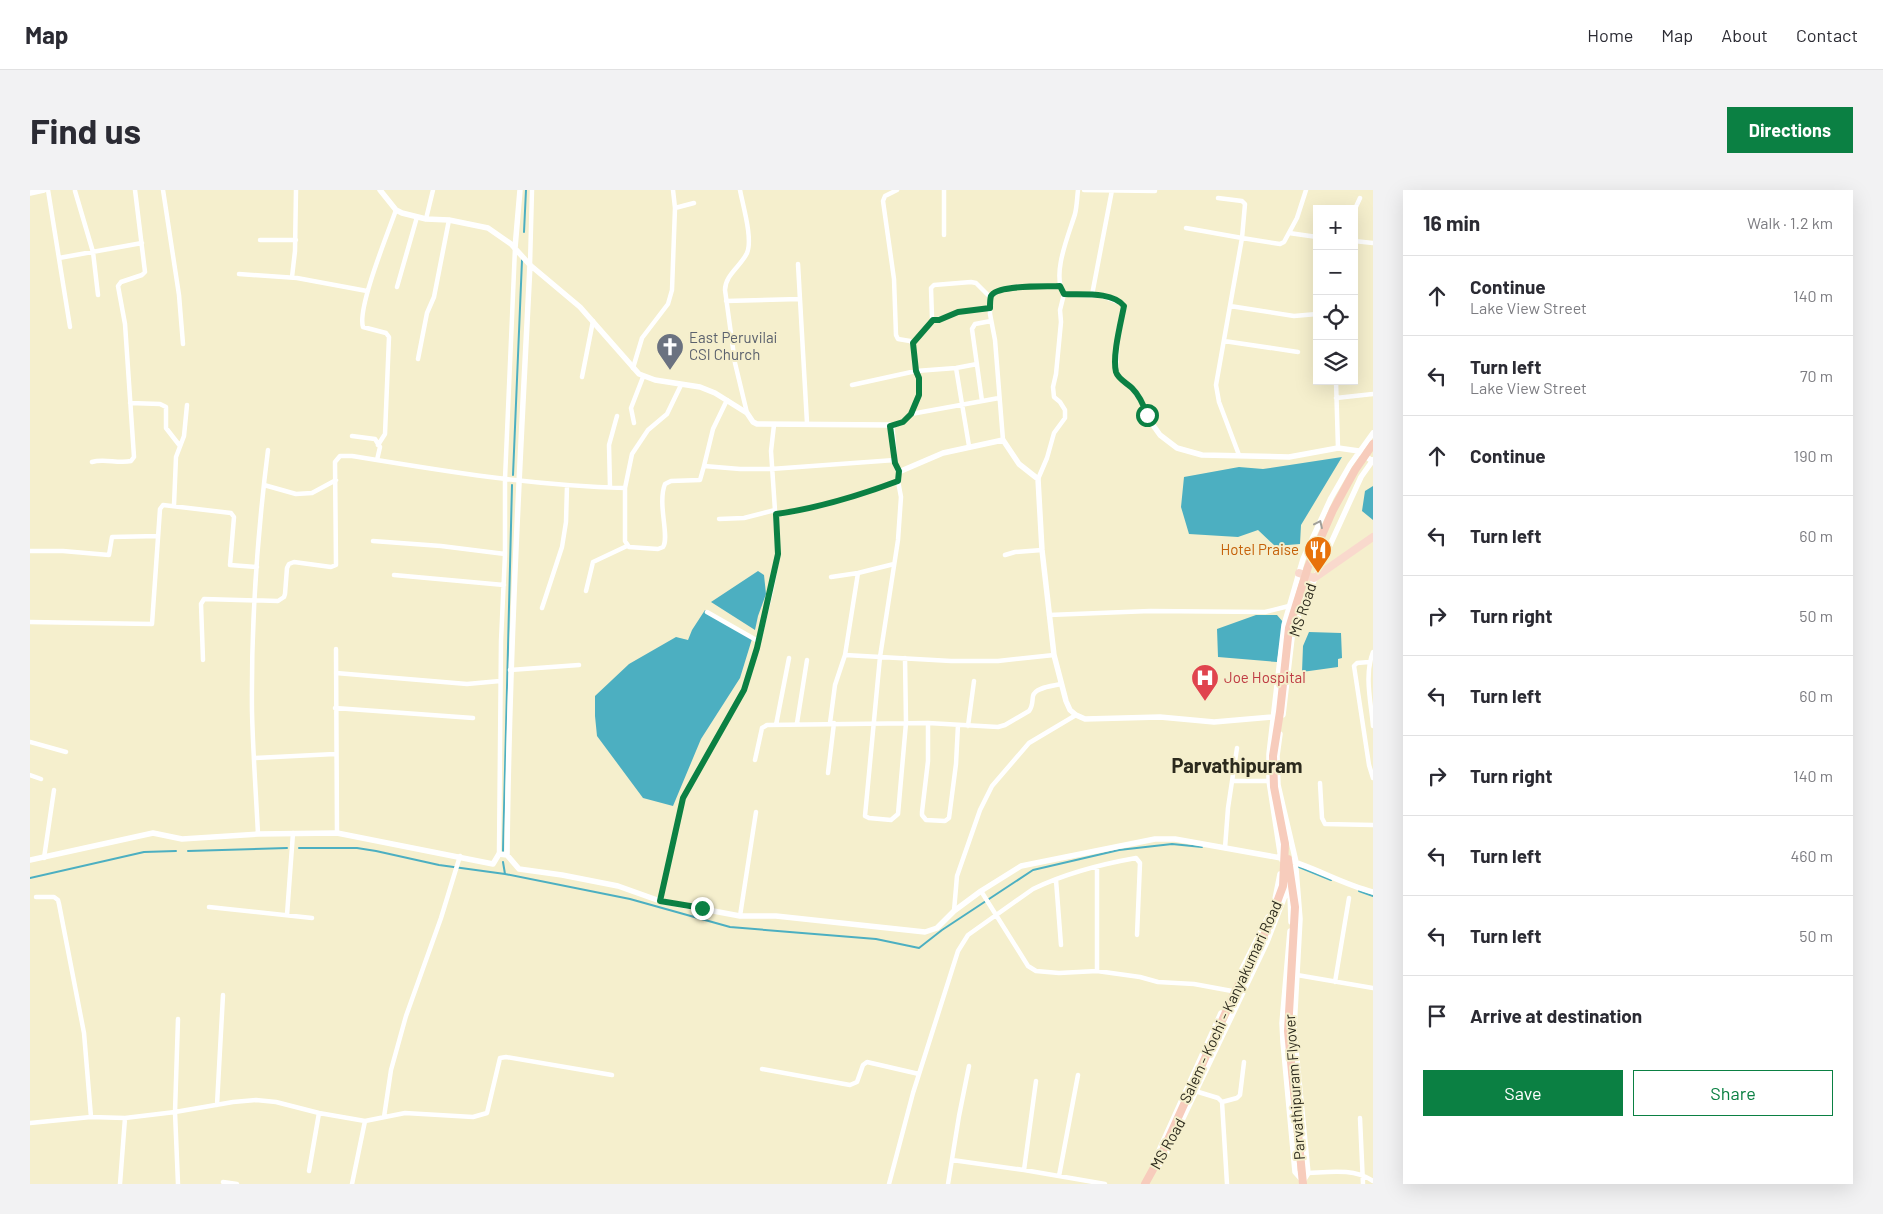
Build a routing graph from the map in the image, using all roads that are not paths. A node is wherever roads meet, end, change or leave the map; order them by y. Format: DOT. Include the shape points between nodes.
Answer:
graph roads {
  1 [pos="44,190"];
  2 [pos="48,190"];
  3 [pos="135,190"];
  4 [pos="163,190"];
  5 [pos="296,190"];
  6 [pos="380,190"];
  7 [pos="433,190"];
  8 [pos="520,190"];
  9 [pos="532,190"];
  10 [pos="674,190"];
  11 [pos="740,190"];
  12 [pos="897,190"];
  13 [pos="944,190"];
  14 [pos="1078,190"];
  15 [pos="1084,190"];
  16 [pos="1112,190"];
  17 [pos="1306,190"];
  18 [pos="75,191"];
  19 [pos="1155,191"];
  20 [pos="30,193"];
  21 [pos="1218,198"];
  22 [pos="1360,198"];
  23 [pos="694,203"];
  24 [pos="1357,205"];
  25 [pos="675,208"];
  26 [pos="396,210"];
  27 [pos="417,217"];
  28 [pos="426,219"];
  29 [pos="449,220"];
  30 [pos="1186,228"];
  31 [pos="1289,233"];
  32 [pos="944,235"];
  33 [pos="1313,236"];
  34 [pos="1242,238"];
  35 [pos="260,240"];
  36 [pos="296,240"];
  37 [pos="1358,241"];
  38 [pos="1372,242"];
  39 [pos="142,243"];
  40 [pos="515,248"];
  41 [pos="93,252"];
  42 [pos="59,258"];
  43 [pos="798,264"];
  44 [pos="530,265"];
  45 [pos="239,274"];
  46 [pos="292,277"];
  47 [pos="1060,286"];
  48 [pos="397,287"];
  49 [pos="367,291"];
  50 [pos="1064,294"];
  51 [pos="98,295"];
  52 [pos="1092,295"];
  53 [pos="990,297"];
  54 [pos="800,299"];
  55 [pos="726,301"];
  56 [pos="1230,306"];
  57 [pos="990,308"];
  58 [pos="1313,314"];
  59 [pos="933,320"];
  60 [pos="593,321"];
  61 [pos="991,321"];
  62 [pos="70,327"];
  63 [pos="1224,341"];
  64 [pos="913,343"];
  65 [pos="183,344"];
  66 [pos="1298,352"];
  67 [pos="418,359"];
  68 [pos="977,364"];
  69 [pos="633,368"];
  70 [pos="956,368"];
  71 [pos="916,371"];
  72 [pos="643,376"];
  73 [pos="582,377"];
  74 [pos="681,385"];
  75 [pos="852,385"];
  76 [pos="1336,385"];
  77 [pos="1373,394"];
  78 [pos="999,398"];
  79 [pos="1336,398"];
  80 [pos="726,400"];
  81 [pos="982,401"];
  82 [pos="130,403"];
  83 [pos="187,405"];
  84 [pos="963,406"];
  85 [pos="747,413"];
  86 [pos="911,414"];
  87 [pos="617,416"];
  88 [pos="1150,421"];
  89 [pos="634,423"];
  90 [pos="808,423"];
  91 [pos="774,425"];
  92 [pos="890,426"];
  93 [pos="1373,433"];
  94 [pos="352,436"];
  95 [pos="1003,440"];
  96 [pos="1373,444"];
  97 [pos="378,445"];
  98 [pos="180,446"];
  99 [pos="969,446"];
  100 [pos="1338,448"];
  101 [pos="268,450"];
  102 [pos="1359,451"];
  103 [pos="1239,455"];
  104 [pos="377,460"];
  105 [pos="895,460"];
  106 [pos="1373,460"];
  107 [pos="92,462"];
  108 [pos="704,466"];
  109 [pos="771,469"];
  110 [pos="899,471"];
  111 [pos="1038,478"];
  112 [pos="505,479"];
  113 [pos="336,480"];
  114 [pos="519,481"];
  115 [pos="898,481"];
  116 [pos="264,485"];
  117 [pos="567,486"];
  118 [pos="610,487"];
  119 [pos="624,488"];
  120 [pos="174,505"];
  121 [pos="775,512"];
  122 [pos="719,519"];
  123 [pos="158,536"];
  124 [pos="1373,537"];
  125 [pos="373,541"];
  126 [pos="627,546"];
  127 [pos="1042,550"];
  128 [pos="30,551"];
  129 [pos="505,554"];
  130 [pos="1005,555"];
  131 [pos="894,564"];
  132 [pos="256,567"];
  133 [pos="858,573"];
  134 [pos="1298,574"];
  135 [pos="394,575"];
  136 [pos="831,577"];
  137 [pos="1314,578"];
  138 [pos="504,584"];
  139 [pos="586,591"];
  140 [pos="254,600"];
  141 [pos="1289,606"];
  142 [pos="542,608"];
  143 [pos="707,612"];
  144 [pos="1049,615"];
  145 [pos="30,622"];
  146 [pos="758,642"];
  147 [pos="336,648"];
  148 [pos="1373,652"];
  149 [pos="1054,654"];
  150 [pos="845,655"];
  151 [pos="880,657"];
  152 [pos="789,658"];
  153 [pos="905,658"];
  154 [pos="203,660"];
  155 [pos="807,660"];
  156 [pos="1369,662"];
  157 [pos="579,665"];
  158 [pos="510,670"];
  159 [pos="336,673"];
  160 [pos="500,681"];
  161 [pos="974,681"];
  162 [pos="1062,684"];
  163 [pos="335,708"];
  164 [pos="1076,715"];
  165 [pos="473,718"];
  166 [pos="1272,718"];
  167 [pos="797,723"];
  168 [pos="832,723"];
  169 [pos="906,723"];
  170 [pos="928,723"];
  171 [pos="872,724"];
  172 [pos="776,725"];
  173 [pos="958,725"];
  174 [pos="968,726"];
  175 [pos="1373,726"];
  176 [pos="30,742"];
  177 [pos="1237,748"];
  178 [pos="66,752"];
  179 [pos="336,754"];
  180 [pos="255,758"];
  181 [pos="755,760"];
  182 [pos="828,773"];
  183 [pos="30,775"];
  184 [pos="1373,778"];
  185 [pos="41,779"];
  186 [pos="1269,780"];
  187 [pos="1233,781"];
  188 [pos="1320,783"];
  189 [pos="54,790"];
  190 [pos="756,812"];
  191 [pos="1373,824"];
  192 [pos="337,832"];
  193 [pos="292,833"];
  194 [pos="258,834"];
  195 [pos="1285,844"];
  196 [pos="1225,848"];
  197 [pos="499,854"];
  198 [pos="507,855"];
  199 [pos="460,856"];
  200 [pos="44,858"];
  201 [pos="1281,858"];
  202 [pos="30,860"];
  203 [pos="1296,862"];
  204 [pos="1097,867"];
  205 [pos="1056,880"];
  206 [pos="1289,886"];
  207 [pos="982,891"];
  208 [pos="1373,892"];
  209 [pos="36,897"];
  210 [pos="1349,898"];
  211 [pos="660,901"];
  212 [pos="209,907"];
  213 [pos="954,912"];
  214 [pos="287,915"];
  215 [pos="996,915"];
  216 [pos="740,916"];
  217 [pos="312,918"];
  218 [pos="1137,935"];
  219 [pos="1061,945"];
  220 [pos="1097,971"];
  221 [pos="1297,975"];
  222 [pos="1335,982"];
  223 [pos="1373,988"];
  224 [pos="1232,990"];
  225 [pos="223,995"];
  226 [pos="178,1019"];
  227 [pos="1244,1062"];
  228 [pos="969,1066"];
  229 [pos="762,1069"];
  230 [pos="919,1074"];
  231 [pos="612,1075"];
  232 [pos="1078,1075"];
  233 [pos="1036,1081"];
  234 [pos="1195,1091"];
  235 [pos="1222,1102"];
  236 [pos="217,1104"];
  237 [pos="175,1112"];
  238 [pos="319,1113"];
  239 [pos="91,1117"];
  240 [pos="384,1117"];
  241 [pos="125,1118"];
  242 [pos="1360,1118"];
  243 [pos="365,1121"];
  244 [pos="30,1123"];
  245 [pos="952,1160"];
  246 [pos="1024,1170"];
  247 [pos="309,1171"];
  248 [pos="1308,1173"];
  249 [pos="1364,1175"];
  250 [pos="1059,1176"];
  251 [pos="1373,1180"];
  252 [pos="223,1182"];
  253 [pos="1145,1183"];
  254 [pos="1303,1183"];
  255 [pos="120,1184"];
  256 [pos="178,1184"];
  257 [pos="238,1184"];
  258 [pos="352,1184"];
  259 [pos="889,1184"];
  260 [pos="948,1184"];
  261 [pos="1105,1184"];
  262 [pos="1227,1184"];
  263 [pos="1364,1184"];
  1 -- 20 [label="street"];
  2 -- 42 [label="street"];
  3 -- 39 [label="street"];
  4 -- 65 [label="street"];
  5 -- 36 [label="street"];
  6 -- 26 [label="street"];
  7 -- 28 [label="street"];
  8 -- 40 [label="street"];
  9 -- 44 [label="street"];
  10 -- 25 [label="street"];
  11 -- 55 [label="street" via="748,247 726,282"];
  12 -- 64 [label="street" via="885,196 883,201 894,279 896,335 898,339"];
  13 -- 32 [label="street"];
  14 -- 47 [label="street" via="1061,263"];
  15 -- 16 [label="street"];
  16 -- 19 [label="street"];
  16 -- 52 [label="street"];
  17 -- 31 [label="street"];
  18 -- 41 [label="street"];
  21 -- 34 [label="street" via="1245,204"];
  22 -- 24 [label="street"];
  23 -- 25 [label="street"];
  25 -- 69 [label="street" via="672,290 668,304 642,338"];
  26 -- 27 [label="street"];
  26 -- 49 [label="street"];
  27 -- 28 [label="street"];
  27 -- 48 [label="street"];
  28 -- 29 [label="street"];
  29 -- 40 [label="street" via="488,228"];
  29 -- 67 [label="street"];
  30 -- 34 [label="street"];
  31 -- 33 [label="street"];
  31 -- 34 [label="street" via="1280,244"];
  34 -- 56 [label="street"];
  35 -- 36 [label="street"];
  36 -- 46 [label="street"];
  37 -- 38 [label="street"];
  39 -- 41 [label="street"];
  39 -- 82 [label="street" via="144,274 118,286 125,324"];
  40 -- 44 [label="street"];
  40 -- 112 [label="street"];
  41 -- 42 [label="street"];
  41 -- 51 [label="street"];
  42 -- 62 [label="street"];
  43 -- 54 [label="street"];
  44 -- 60 [label="street"];
  44 -- 114 [label="street"];
  45 -- 46 [label="street"];
  46 -- 49 [label="street"];
  47 -- 50 [label="street"];
  47 -- 53 [label="street" via="1006,289"];
  49 -- 97 [label="street" via="363,327 386,332 390,337 385,434"];
  50 -- 52 [label="street"];
  50 -- 111 [label="street" via="1053,393 1065,410 1064,418 1054,433"];
  52 -- 88 [label="street" via="1123,304 1116,372 1133,389"];
  53 -- 57 [label="street"];
  53 -- 59 [label="street" via="976,283 934,285 931,288"];
  54 -- 55 [label="street"];
  54 -- 90 [label="street"];
  55 -- 85 [label="street" via="735,364"];
  56 -- 58 [label="street" via="1294,316"];
  56 -- 63 [label="street"];
  57 -- 59 [label="street" via="958,312"];
  57 -- 61 [label="street"];
  59 -- 64 [label="street"];
  60 -- 69 [label="street"];
  60 -- 73 [label="street"];
  61 -- 68 [label="street" via="976,324 972,329"];
  61 -- 78 [label="street"];
  63 -- 66 [label="street"];
  63 -- 103 [label="street" via="1217,393"];
  64 -- 71 [label="street"];
  68 -- 70 [label="street"];
  68 -- 81 [label="street"];
  69 -- 72 [label="street"];
  70 -- 71 [label="street"];
  70 -- 84 [label="street"];
  71 -- 75 [label="street"];
  71 -- 86 [label="street" via="920,390"];
  72 -- 74 [label="street"];
  72 -- 89 [label="street" via="632,408"];
  74 -- 80 [label="street" via="700,387"];
  74 -- 119 [label="street" via="667,414 648,430 632,454"];
  76 -- 79 [label="street"];
  77 -- 79 [label="street"];
  78 -- 81 [label="street"];
  78 -- 95 [label="street"];
  79 -- 100 [label="street"];
  80 -- 85 [label="street"];
  80 -- 108 [label="street" via="713,430"];
  81 -- 84 [label="street"];
  82 -- 98 [label="street" via="166,406 166,428"];
  82 -- 107 [label="street" via="133,460 123,463"];
  83 -- 98 [label="street"];
  84 -- 86 [label="street"];
  84 -- 99 [label="street"];
  85 -- 91 [label="street" via="756,424"];
  86 -- 92 [label="street" via="903,422"];
  87 -- 118 [label="street" via="609,446"];
  88 -- 103 [label="street" via="1160,435 1177,448 1202,455"];
  90 -- 91 [label="street"];
  90 -- 92 [label="street"];
  91 -- 109 [label="street"];
  92 -- 105 [label="street"];
  93 -- 102 [label="street"];
  94 -- 97 [label="street" via="375,439"];
  95 -- 99 [label="street"];
  95 -- 111 [label="street" via="1019,464"];
  96 -- 195 [label="highway, Salem - Kochi - Kanyakumari Road" via="1354,470 1333,510 1308,567 1289,628 1273,756 1274,787"];
  97 -- 104 [label="street"];
  98 -- 120 [label="street" via="176,457"];
  99 -- 110 [label="street" via="943,452"];
  100 -- 102 [label="street"];
  100 -- 103 [label="street" via="1289,457"];
  101 -- 116 [label="street"];
  102 -- 106 [label="street"];
  134 -- 102 [label="street, one-way" via="1331,498"];
  104 -- 112 [label="street"];
  104 -- 113 [label="street" via="340,456 335,462"];
  105 -- 109 [label="street"];
  105 -- 110 [label="street"];
  106 -- 137 [label="street, MS Road" via="1360,477"];
  108 -- 109 [label="street"];
  108 -- 126 [label="street" via="700,480 665,484 661,501 666,540 663,547"];
  109 -- 121 [label="street"];
  110 -- 115 [label="street"];
  111 -- 127 [label="street"];
  112 -- 114 [label="street"];
  112 -- 129 [label="street"];
  113 -- 116 [label="street" via="312,493 296,494"];
  113 -- 140 [label="street" via="336,565 289,564 284,597 274,601"];
  114 -- 117 [label="street"];
  114 -- 158 [label="street"];
  115 -- 121 [label="street" via="806,510"];
  115 -- 131 [label="street" via="901,496"];
  116 -- 132 [label="street"];
  117 -- 118 [label="street"];
  117 -- 142 [label="street" via="562,547"];
  118 -- 119 [label="street"];
  119 -- 126 [label="street"];
  120 -- 123 [label="street" via="163,505 160,509"];
  120 -- 132 [label="street" via="233,514 230,565"];
  121 -- 122 [label="street"];
  121 -- 146 [label="street" via="778,554"];
  123 -- 128 [label="street" via="112,537 109,555"];
  123 -- 145 [label="street" via="152,624"];
  124 -- 137 [label="main road"];
  125 -- 129 [label="street"];
  126 -- 139 [label="street" via="593,562"];
  127 -- 130 [label="street"];
  127 -- 144 [label="street"];
  129 -- 138 [label="street"];
  131 -- 133 [label="street"];
  131 -- 151 [label="street"];
  132 -- 140 [label="street"];
  133 -- 136 [label="street"];
  133 -- 150 [label="street"];
  134 -- 137 [label="main road"];
  134 -- 141 [label="street"];
  135 -- 138 [label="street"];
  137 -- 203 [label="street, MS Road" via="1292,638 1277,756 1278,785"];
  138 -- 160 [label="street"];
  140 -- 154 [label="street" via="207,598 202,601"];
  140 -- 180 [label="street" via="252,713"];
  141 -- 144 [label="street" via="1265,612"];
  141 -- 166 [label="street"];
  143 -- 146 [label="street"];
  144 -- 149 [label="street"];
  146 -- 211 [label="street" via="744,690 683,798"];
  147 -- 159 [label="street"];
  148 -- 156 [label="street"];
  149 -- 153 [label="street" via="998,661"];
  149 -- 162 [label="street"];
  150 -- 151 [label="street"];
  150 -- 168 [label="street" via="837,679"];
  151 -- 153 [label="street"];
  151 -- 171 [label="street"];
  152 -- 172 [label="street"];
  153 -- 169 [label="street"];
  155 -- 167 [label="street"];
  156 -- 175 [label="street"];
  156 -- 184 [label="street" via="1354,666"];
  157 -- 158 [label="street"];
  158 -- 198 [label="street"];
  159 -- 160 [label="street" via="467,684"];
  159 -- 163 [label="street"];
  160 -- 197 [label="street"];
  161 -- 174 [label="street"];
  162 -- 164 [label="street" via="1070,710"];
  162 -- 174 [label="street" via="1037,690 1033,694 1032,708 1005,725"];
  163 -- 165 [label="street"];
  163 -- 179 [label="street"];
  164 -- 166 [label="street" via="1085,719 1160,717 1214,722"];
  164 -- 213 [label="street" via="1029,743 992,786 980,810 958,876"];
  166 -- 186 [label="street"];
  167 -- 168 [label="street"];
  167 -- 172 [label="street"];
  168 -- 171 [label="street"];
  168 -- 182 [label="street"];
  169 -- 170 [label="street"];
  169 -- 171 [label="street"];
  169 -- 171 [label="street" via="898,814 892,820 865,816"];
  170 -- 173 [label="street"];
  170 -- 173 [label="street" via="928,761 922,812 926,820 945,821 949,818"];
  172 -- 181 [label="street" via="767,724 762,728"];
  173 -- 174 [label="street"];
  176 -- 178 [label="street"];
  177 -- 187 [label="street"];
  179 -- 180 [label="street"];
  179 -- 192 [label="street"];
  180 -- 194 [label="street"];
  183 -- 185 [label="street"];
  186 -- 187 [label="street"];
  186 -- 201 [label="street"];
  187 -- 196 [label="street"];
  188 -- 191 [label="street" via="1325,824"];
  189 -- 200 [label="street"];
  190 -- 216 [label="street"];
  192 -- 193 [label="street"];
  192 -- 199 [label="street"];
  193 -- 194 [label="street"];
  193 -- 214 [label="street"];
  194 -- 200 [label="street" via="182,839 153,833"];
  195 -- 253 [label="highway, Salem - Kochi - Kanyakumari Road" via="1283,886 1267,929"];
  195 -- 254 [label="highway, Parvathipuram Flyover" via="1295,907 1288,1031"];
  196 -- 201 [label="street"];
  196 -- 207 [label="street" via="1175,839 1133,842 1021,866"];
  197 -- 198 [label="street"];
  197 -- 199 [label="street" via="494,864"];
  198 -- 211 [label="street" via="519,869 618,886"];
  199 -- 240 [label="street" via="406,1016"];
  200 -- 202 [label="street"];
  201 -- 203 [label="street"];
  201 -- 206 [label="street, MS Road"];
  201 -- 224 [label="street" via="1279,886 1270,912"];
  203 -- 206 [label="street, MS Road"];
  203 -- 208 [label="street"];
  203 -- 221 [label="street, MS Road" via="1300,919"];
  204 -- 205 [label="street"];
  204 -- 218 [label="street" via="1135,858 1139,860"];
  204 -- 220 [label="street"];
  205 -- 215 [label="street" via="1033,889"];
  205 -- 219 [label="street"];
  206 -- 234 [label="street, MS Road" via="1267,942"];
  206 -- 254 [label="street, MS Road" via="1291,920 1282,1023 1295,1172"];
  207 -- 213 [label="street"];
  207 -- 215 [label="street"];
  209 -- 239 [label="street" via="54,897 59,904 84,1033"];
  210 -- 222 [label="street"];
  211 -- 216 [label="street"];
  212 -- 214 [label="street"];
  213 -- 216 [label="street" via="936,928 924,932 776,916"];
  214 -- 217 [label="street"];
  215 -- 220 [label="street" via="1033,970 1059,973"];
  215 -- 230 [label="street" via="962,943"];
  220 -- 224 [label="street"];
  221 -- 222 [label="street"];
  221 -- 248 [label="street, MS Road" via="1294,1029"];
  222 -- 223 [label="street"];
  224 -- 253 [label="street"];
  225 -- 236 [label="street"];
  226 -- 237 [label="street"];
  227 -- 235 [label="street" via="1240,1095"];
  228 -- 245 [label="street"];
  229 -- 230 [label="street" via="850,1085 856,1082 867,1062"];
  230 -- 259 [label="street"];
  231 -- 240 [label="street" via="500,1058 489,1107 481,1116 405,1113"];
  232 -- 250 [label="street"];
  233 -- 246 [label="street"];
  234 -- 235 [label="street"];
  234 -- 253 [label="street, MS Road" via="1164,1158"];
  235 -- 262 [label="street"];
  236 -- 237 [label="street"];
  236 -- 238 [label="street" via="270,1101"];
  237 -- 241 [label="street"];
  237 -- 256 [label="street"];
  238 -- 243 [label="street"];
  238 -- 247 [label="street"];
  239 -- 241 [label="street"];
  239 -- 244 [label="street"];
  240 -- 243 [label="street"];
  241 -- 255 [label="street"];
  242 -- 249 [label="street"];
  243 -- 258 [label="street"];
  245 -- 246 [label="street"];
  245 -- 260 [label="street"];
  246 -- 250 [label="street"];
  248 -- 249 [label="street" via="1351,1172"];
  248 -- 254 [label="street"];
  249 -- 251 [label="street"];
  249 -- 263 [label="street"];
  250 -- 261 [label="street"];
  252 -- 257 [label="street"];
}
